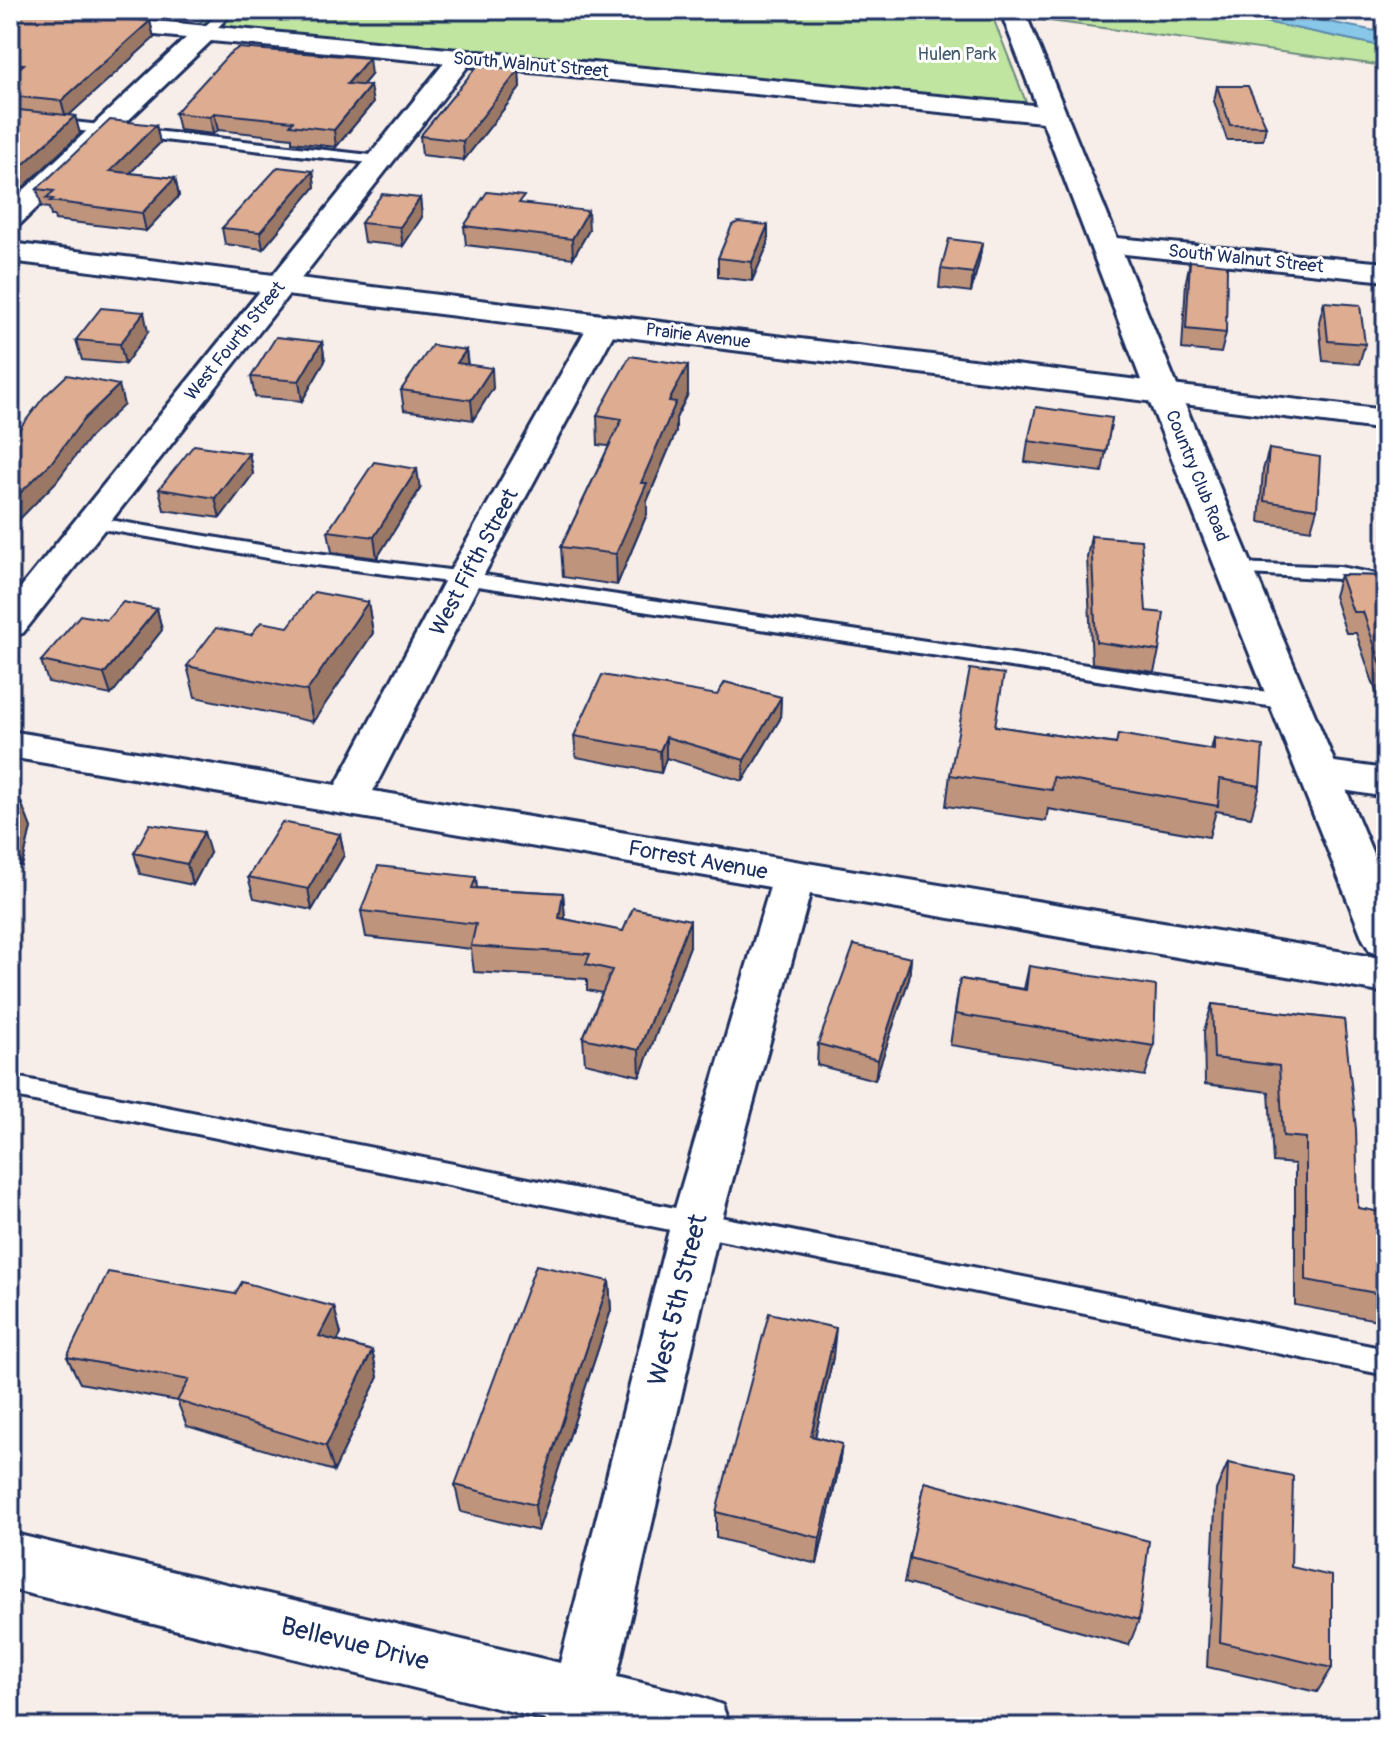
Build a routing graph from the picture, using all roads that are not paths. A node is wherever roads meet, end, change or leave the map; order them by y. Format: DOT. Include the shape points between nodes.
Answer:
graph roads {
  1 [pos="229,10"];
  2 [pos="1012,10"];
  3 [pos="10,14"];
  4 [pos="205,33"];
  5 [pos="461,58"];
  6 [pos="1053,115"];
  7 [pos="10,119"];
  8 [pos="103,129"];
  9 [pos="379,160"];
  10 [pos="10,218"];
  11 [pos="1106,245"];
  12 [pos="10,252"];
  13 [pos="1386,272"];
  14 [pos="279,286"];
  15 [pos="604,324"];
  16 [pos="1163,393"];
  17 [pos="1386,420"];
  18 [pos="91,522"];
  19 [pos="1235,569"];
  20 [pos="464,578"];
  21 [pos="1386,582"];
  22 [pos="10,625"];
  23 [pos="1288,702"];
  24 [pos="10,744"];
  25 [pos="1320,774"];
  26 [pos="1386,783"];
  27 [pos="348,801"];
  28 [pos="794,876"];
  29 [pos="1386,939"];
  30 [pos="1386,976"];
  31 [pos="10,1086"];
  32 [pos="696,1222"];
  33 [pos="1386,1362"];
  34 [pos="10,1561"];
  35 [pos="579,1713"];
  36 [pos="700,1727"];
  1 -- 4 [label="lane"];
  2 -- 6 [label="main road, Country Club Road"];
  3 -- 4 [label="street, South Walnut Street"];
  4 -- 5 [label="street, South Walnut Street"];
  4 -- 8 [label="street"];
  5 -- 6 [label="street, South Walnut Street"];
  5 -- 9 [label="street, West Fourth Street"];
  6 -- 11 [label="main road, Country Club Road"];
  7 -- 8 [label="lane"];
  8 -- 9 [label="lane"];
  8 -- 10 [label="street"];
  9 -- 14 [label="street, West Fourth Street"];
  11 -- 13 [label="street, South Walnut Street"];
  11 -- 16 [label="main road, Country Club Road"];
  12 -- 14 [label="main road, Prairie Avenue"];
  14 -- 15 [label="main road, Prairie Avenue"];
  14 -- 18 [label="street, West Fourth Street"];
  15 -- 16 [label="main road, Prairie Avenue"];
  15 -- 20 [label="street, West Fifth Street"];
  16 -- 17 [label="street, Prairie Avenue"];
  16 -- 19 [label="main road, Country Club Road"];
  18 -- 20 [label="lane"];
  18 -- 22 [label="street, West Fourth Street"];
  19 -- 21 [label="lane" via="1340,573"];
  19 -- 23 [label="main road, Country Club Road"];
  20 -- 23 [label="lane"];
  20 -- 27 [label="street, West Fifth Street"];
  23 -- 25 [label="main road, Country Club Road"];
  24 -- 27 [label="street, Forrest Avenue"];
  25 -- 26 [label="street"];
  25 -- 29 [label="main road, Country Club Road"];
  27 -- 28 [label="street, Forrest Avenue"];
  28 -- 30 [label="street, Forrest Avenue"];
  28 -- 32 [label="street, West 5th Street"];
  31 -- 32 [label="lane"];
  32 -- 33 [label="lane"];
  32 -- 35 [label="street, West 5th Street"];
  34 -- 35 [label="street, Bellevue Drive"];
  35 -- 36 [label="street, Bellevue Drive"];
}
